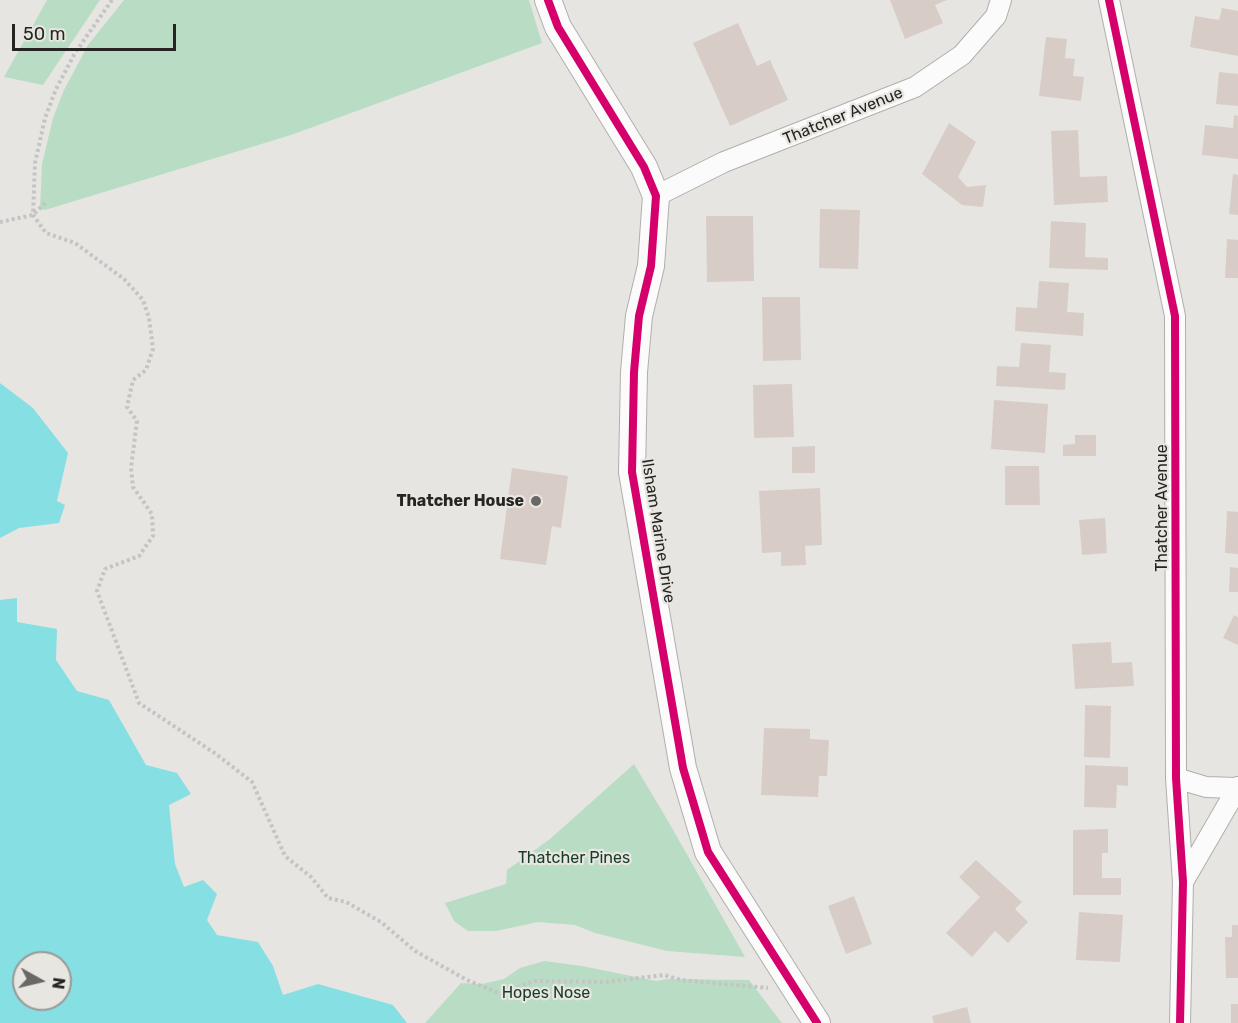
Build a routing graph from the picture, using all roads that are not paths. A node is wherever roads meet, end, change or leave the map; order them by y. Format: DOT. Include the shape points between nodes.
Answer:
graph roads {
  1 [pos="548,0"];
  2 [pos="1001,0"];
  3 [pos="1109,0"];
  4 [pos="656,196"];
  5 [pos="1176,778"];
  6 [pos="1238,788"];
  7 [pos="1183,882"];
  8 [pos="817,1023"];
  9 [pos="1180,1023"];
  1 -- 4 [label="street, Ilsham Marine Drive" via="558,27 644,167"];
  2 -- 4 [label="street, Thatcher Avenue" via="996,16 962,55 915,87 724,162"];
  3 -- 5 [label="street, Thatcher Avenue" via="1175,316"];
  4 -- 8 [label="street, Ilsham Marine Drive" via="651,266 639,316 634,372 632,472 683,768 708,852"];
  5 -- 6 [label="street" via="1206,787"];
  5 -- 7 [label="street, Thatcher Avenue"];
  6 -- 7 [label="street"];
  7 -- 9 [label="street, Thatcher Avenue"];
}
